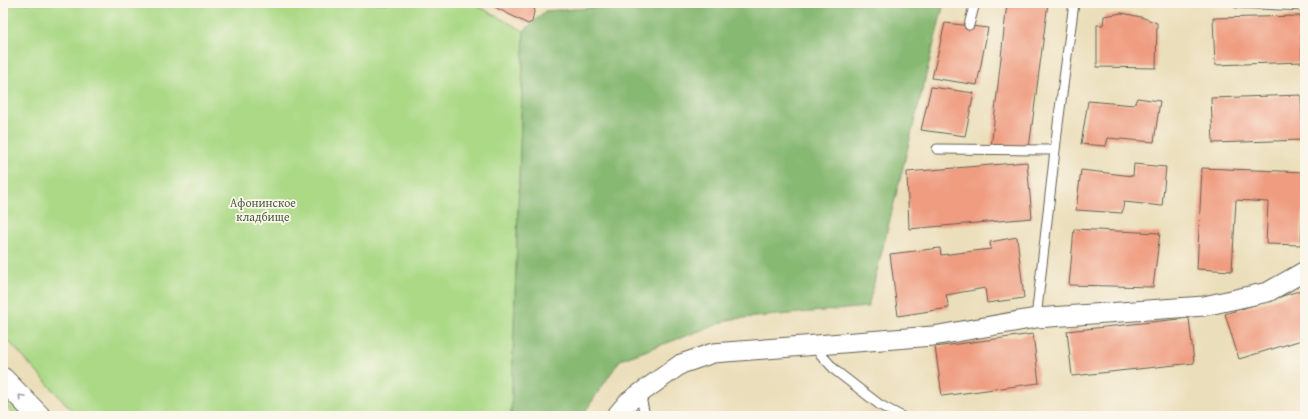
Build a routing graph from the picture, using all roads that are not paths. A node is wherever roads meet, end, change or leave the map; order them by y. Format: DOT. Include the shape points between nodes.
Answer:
graph roads {
  1 [pos="975,3"];
  2 [pos="1074,3"];
  3 [pos="1237,3"];
  4 [pos="1305,6"];
  5 [pos="969,25"];
  6 [pos="937,149"];
  7 [pos="1055,150"];
  8 [pos="1305,271"];
  9 [pos="1036,318"];
  10 [pos="812,345"];
  11 [pos="3,379"];
  12 [pos="640,393"];
  13 [pos="39,416"];
  14 [pos="616,416"];
  15 [pos="645,416"];
  16 [pos="901,416"];
  1 -- 5 [label="lane"];
  2 -- 7 [label="lane"];
  3 -- 4 [label="lane"];
  6 -- 7 [label="lane"];
  7 -- 9 [label="lane"];
  8 -- 9 [label="street" via="1268,292 1204,306"];
  9 -- 10 [label="street" via="933,336"];
  10 -- 12 [label="street" via="713,353 681,364"];
  10 -- 16 [label="lane" via="836,371 880,405"];
  13 -- 11 [label="street, one-way"];
  12 -- 14 [label="street"];
  12 -- 15 [label="lane"];
}
